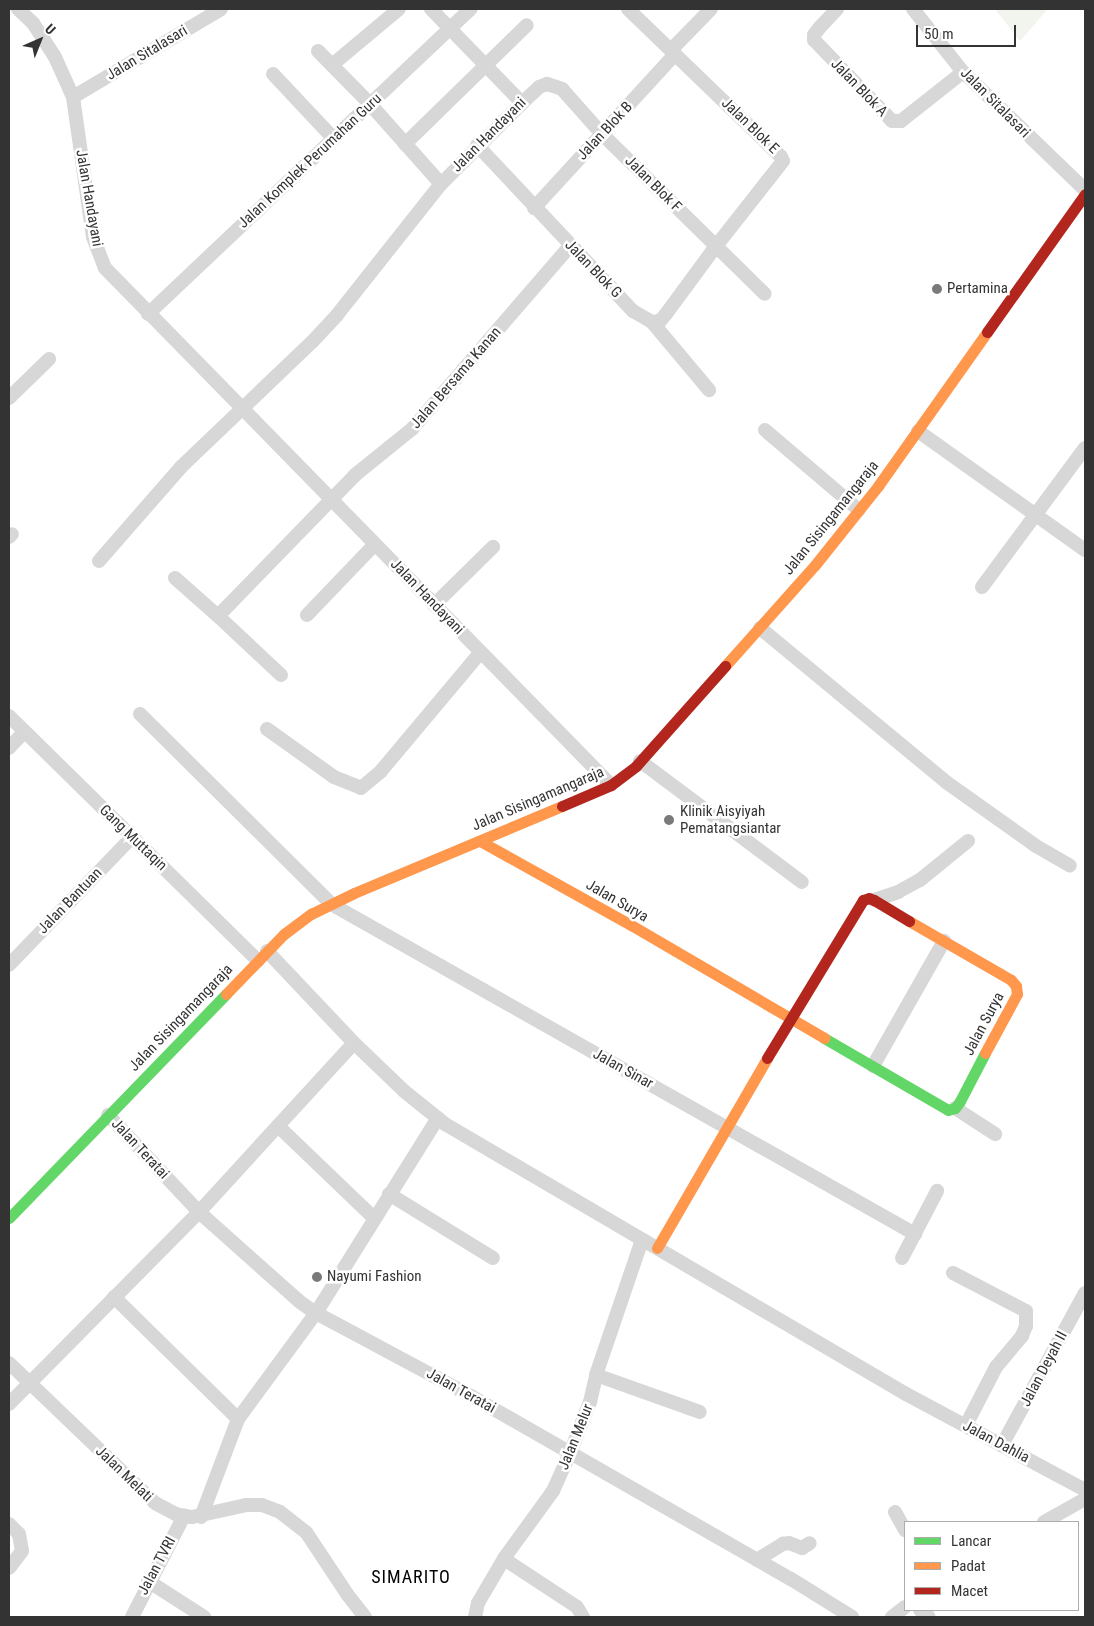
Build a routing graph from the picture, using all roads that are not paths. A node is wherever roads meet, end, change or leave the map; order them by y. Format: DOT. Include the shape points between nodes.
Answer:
graph roads {
  1 [pos="18,9"];
  2 [pos="221,9"];
  3 [pos="399,9"];
  4 [pos="431,9"];
  5 [pos="472,9"];
  6 [pos="628,9"];
  7 [pos="710,9"];
  8 [pos="837,9"];
  9 [pos="913,9"];
  10 [pos="527,25"];
  11 [pos="451,29"];
  12 [pos="318,51"];
  13 [pos="673,52"];
  14 [pos="332,65"];
  15 [pos="487,65"];
  16 [pos="963,72"];
  17 [pos="273,74"];
  18 [pos="539,87"];
  19 [pos="73,97"];
  20 [pos="522,103"];
  21 [pos="370,104"];
  22 [pos="602,134"];
  23 [pos="334,139"];
  24 [pos="405,144"];
  25 [pos="478,145"];
  26 [pos="441,184"];
  27 [pos="1085,192"];
  28 [pos="534,208"];
  29 [pos="570,246"];
  30 [pos="716,246"];
  31 [pos="765,294"];
  32 [pos="148,314"];
  33 [pos="652,322"];
  34 [pos="49,359"];
  35 [pos="709,390"];
  36 [pos="9,398"];
  37 [pos="242,409"];
  38 [pos="765,430"];
  39 [pos="918,431"];
  40 [pos="1085,448"];
  41 [pos="331,500"];
  42 [pos="859,510"];
  43 [pos="1035,515"];
  44 [pos="375,544"];
  45 [pos="493,547"];
  46 [pos="1085,550"];
  47 [pos="99,561"];
  48 [pos="175,578"];
  49 [pos="982,587"];
  50 [pos="434,604"];
  51 [pos="306,615"];
  52 [pos="218,616"];
  53 [pos="760,628"];
  54 [pos="480,652"];
  55 [pos="281,675"];
  56 [pos="140,714"];
  57 [pos="9,716"];
  58 [pos="266,729"];
  59 [pos="24,732"];
  60 [pos="9,748"];
  61 [pos="640,761"];
  62 [pos="611,785"];
  63 [pos="132,837"];
  64 [pos="480,841"];
  65 [pos="968,841"];
  66 [pos="1070,866"];
  67 [pos="802,882"];
  68 [pos="874,900"];
  69 [pos="331,904"];
  70 [pos="944,941"];
  71 [pos="263,956"];
  72 [pos="9,965"];
  73 [pos="790,1018"];
  74 [pos="354,1043"];
  75 [pos="873,1066"];
  76 [pos="954,1108"];
  77 [pos="108,1115"];
  78 [pos="438,1118"];
  79 [pos="278,1126"];
  80 [pos="727,1127"];
  81 [pos="996,1134"];
  82 [pos="937,1191"];
  83 [pos="389,1194"];
  84 [pos="199,1212"];
  85 [pos="9,1218"];
  86 [pos="374,1218"];
  87 [pos="915,1234"];
  88 [pos="642,1240"];
  89 [pos="656,1248"];
  90 [pos="493,1258"];
  91 [pos="902,1258"];
  92 [pos="953,1273"];
  93 [pos="1085,1295"];
  94 [pos="114,1297"];
  95 [pos="316,1313"];
  96 [pos="9,1363"];
  97 [pos="596,1376"];
  98 [pos="30,1383"];
  99 [pos="9,1404"];
  100 [pos="700,1412"];
  101 [pos="238,1419"];
  102 [pos="966,1425"];
  103 [pos="1002,1445"];
  104 [pos="570,1453"];
  105 [pos="1085,1490"];
  106 [pos="1085,1499"];
  107 [pos="895,1512"];
  108 [pos="184,1516"];
  109 [pos="201,1517"];
  110 [pos="1046,1521"];
  111 [pos="9,1524"];
  112 [pos="904,1528"];
  113 [pos="810,1543"];
  114 [pos="504,1559"];
  115 [pos="757,1560"];
  116 [pos="9,1568"];
  117 [pos="148,1581"];
  118 [pos="904,1608"];
  119 [pos="132,1617"];
  120 [pos="204,1617"];
  121 [pos="365,1617"];
  122 [pos="475,1617"];
  123 [pos="583,1617"];
  124 [pos="852,1617"];
  125 [pos="892,1617"];
  1 -- 19 [label="street, Jalan Handayani" via="33,23 55,57"];
  2 -- 19 [label="street, Jalan Sitalasari"];
  3 -- 14 [label="street"];
  4 -- 11 [label="street"];
  5 -- 11 [label="street, Jalan Komplek Perumahan Guru"];
  6 -- 13 [label="street, Jalan Blok E"];
  7 -- 13 [label="street, Jalan Blok B"];
  8 -- 16 [label="street, Jalan Blok A" via="814,35 814,40 892,121 901,121"];
  9 -- 16 [label="street, Jalan Sitalasari"];
  10 -- 15 [label="street"];
  11 -- 15 [label="street"];
  11 -- 21 [label="street, Jalan Komplek Perumahan Guru"];
  12 -- 14 [label="street"];
  13 -- 22 [label="street, Jalan Blok B"];
  13 -- 30 [label="street, Jalan Blok E" via="783,161"];
  14 -- 21 [label="street"];
  15 -- 20 [label="street"];
  15 -- 24 [label="street"];
  16 -- 27 [label="street, Jalan Sitalasari"];
  17 -- 23 [label="street"];
  18 -- 20 [label="street, Jalan Handayani"];
  18 -- 22 [label="street, Jalan Blok F" via="547,84 562,89"];
  19 -- 32 [label="street, Jalan Handayani" via="93,237 104,268"];
  20 -- 25 [label="street, Jalan Handayani"];
  21 -- 23 [label="street, Jalan Komplek Perumahan Guru"];
  21 -- 24 [label="street"];
  22 -- 28 [label="street, Jalan Blok B"];
  22 -- 30 [label="street, Jalan Blok F"];
  23 -- 32 [label="street, Jalan Komplek Perumahan Guru"];
  24 -- 26 [label="street"];
  25 -- 26 [label="street, Jalan Handayani"];
  25 -- 28 [label="street, Jalan Blok G"];
  26 -- 37 [label="street, Jalan Handayani" via="337,315"];
  27 -- 39 [label="main road, Jalan Sisingamangaraja"];
  28 -- 29 [label="street, Jalan Blok G"];
  29 -- 33 [label="street, Jalan Blok G" via="633,311"];
  29 -- 41 [label="street, Jalan Bersama Kanan" via="412,429 355,475"];
  30 -- 31 [label="street, Jalan Blok F"];
  30 -- 33 [label="street, Jalan Blok E" via="666,314 660,321"];
  32 -- 37 [label="street, Jalan Handayani"];
  33 -- 35 [label="street, Jalan Blok G"];
  34 -- 36 [label="street"];
  37 -- 41 [label="street, Jalan Handayani"];
  37 -- 47 [label="street" via="181,467"];
  38 -- 42 [label="street"];
  39 -- 42 [label="main road, Jalan Sisingamangaraja"];
  39 -- 43 [label="street"];
  40 -- 43 [label="street"];
  41 -- 44 [label="street, Jalan Handayani"];
  41 -- 52 [label="street, Jalan Bersama Kanan"];
  42 -- 53 [label="main road, Jalan Sisingamangaraja"];
  43 -- 46 [label="street"];
  43 -- 49 [label="street"];
  44 -- 50 [label="street, Jalan Handayani"];
  44 -- 51 [label="street"];
  45 -- 50 [label="street"];
  48 -- 52 [label="street"];
  50 -- 54 [label="street, Jalan Handayani"];
  52 -- 55 [label="street"];
  53 -- 61 [label="main road, Jalan Sisingamangaraja"];
  53 -- 66 [label="street" via="946,782 1036,846"];
  54 -- 58 [label="street" via="381,771 361,788 334,777"];
  54 -- 62 [label="street, Jalan Handayani"];
  56 -- 69 [label="street, Jalan Sinar"];
  57 -- 59 [label="street, Gang Muttaqin"];
  59 -- 60 [label="street"];
  59 -- 63 [label="street, Gang Muttaqin"];
  61 -- 62 [label="main road, Jalan Sisingamangaraja"];
  61 -- 67 [label="street"];
  62 -- 64 [label="main road, Jalan Sisingamangaraja"];
  63 -- 71 [label="street, Gang Muttaqin"];
  63 -- 72 [label="street, Jalan Bantuan"];
  64 -- 69 [label="main road, Jalan Sisingamangaraja"];
  64 -- 73 [label="main road, Jalan Surya"];
  65 -- 68 [label="street" via="920,880"];
  68 -- 70 [label="main road, Jalan Surya"];
  68 -- 73 [label="main road" via="862,900"];
  69 -- 71 [label="main road, Jalan Sisingamangaraja" via="284,934"];
  69 -- 80 [label="street, Jalan Sinar"];
  70 -- 75 [label="street"];
  70 -- 76 [label="main road, Jalan Surya" via="1011,980 1018,994"];
  71 -- 74 [label="street, Gang Muttaqin"];
  71 -- 77 [label="main road, Jalan Sisingamangaraja"];
  73 -- 75 [label="main road, Jalan Surya"];
  73 -- 80 [label="main road"];
  74 -- 78 [label="street, Gang Muttaqin" via="404,1091"];
  74 -- 79 [label="street"];
  75 -- 76 [label="main road, Jalan Surya" via="948,1110"];
  76 -- 81 [label="street"];
  77 -- 84 [label="street, Jalan Teratai"];
  77 -- 85 [label="main road, Jalan Sisingamangaraja"];
  78 -- 83 [label="street"];
  78 -- 88 [label="street, Gang Muttaqin"];
  79 -- 84 [label="street"];
  79 -- 86 [label="street"];
  80 -- 87 [label="street, Jalan Sinar"];
  80 -- 89 [label="main road"];
  82 -- 87 [label="street"];
  83 -- 86 [label="street"];
  83 -- 90 [label="street"];
  84 -- 94 [label="street"];
  84 -- 95 [label="street, Jalan Teratai"];
  86 -- 95 [label="street"];
  87 -- 91 [label="street"];
  88 -- 89 [label="street, Jalan Dahlia"];
  88 -- 97 [label="street, Jalan Melur"];
  89 -- 102 [label="street, Jalan Dahlia" via="906,1394"];
  92 -- 102 [label="street" via="1026,1311 1022,1336 996,1367"];
  93 -- 103 [label="street, Jalan Deyah II"];
  94 -- 98 [label="street"];
  94 -- 101 [label="street"];
  95 -- 101 [label="street"];
  95 -- 104 [label="street, Jalan Teratai" via="472,1396"];
  96 -- 98 [label="street, Jalan Melati"];
  97 -- 100 [label="street"];
  97 -- 104 [label="street, Jalan Melur" via="590,1402"];
  98 -- 99 [label="street"];
  98 -- 108 [label="street, Jalan Melati" via="154,1503"];
  101 -- 109 [label="street"];
  102 -- 103 [label="street, Jalan Dahlia"];
  103 -- 105 [label="street, Jalan Dahlia"];
  104 -- 114 [label="street, Jalan Melur" via="553,1491"];
  104 -- 115 [label="street, Jalan Teratai"];
  106 -- 110 [label="street"];
  107 -- 112 [label="street"];
  108 -- 109 [label="street, Jalan Melati"];
  108 -- 117 [label="street, Jalan TVRI"];
  109 -- 121 [label="street, Jalan Melati" via="246,1505 262,1505 280,1512 306,1532"];
  111 -- 116 [label="street" via="19,1534 22,1551"];
  113 -- 115 [label="street" via="802,1548 789,1542"];
  114 -- 122 [label="street, Jalan Melur" via="478,1602"];
  114 -- 123 [label="street" via="576,1606"];
  115 -- 124 [label="street, Jalan Teratai"];
  117 -- 119 [label="street, Jalan TVRI"];
  117 -- 120 [label="street"];
  118 -- 125 [label="street"];
}
